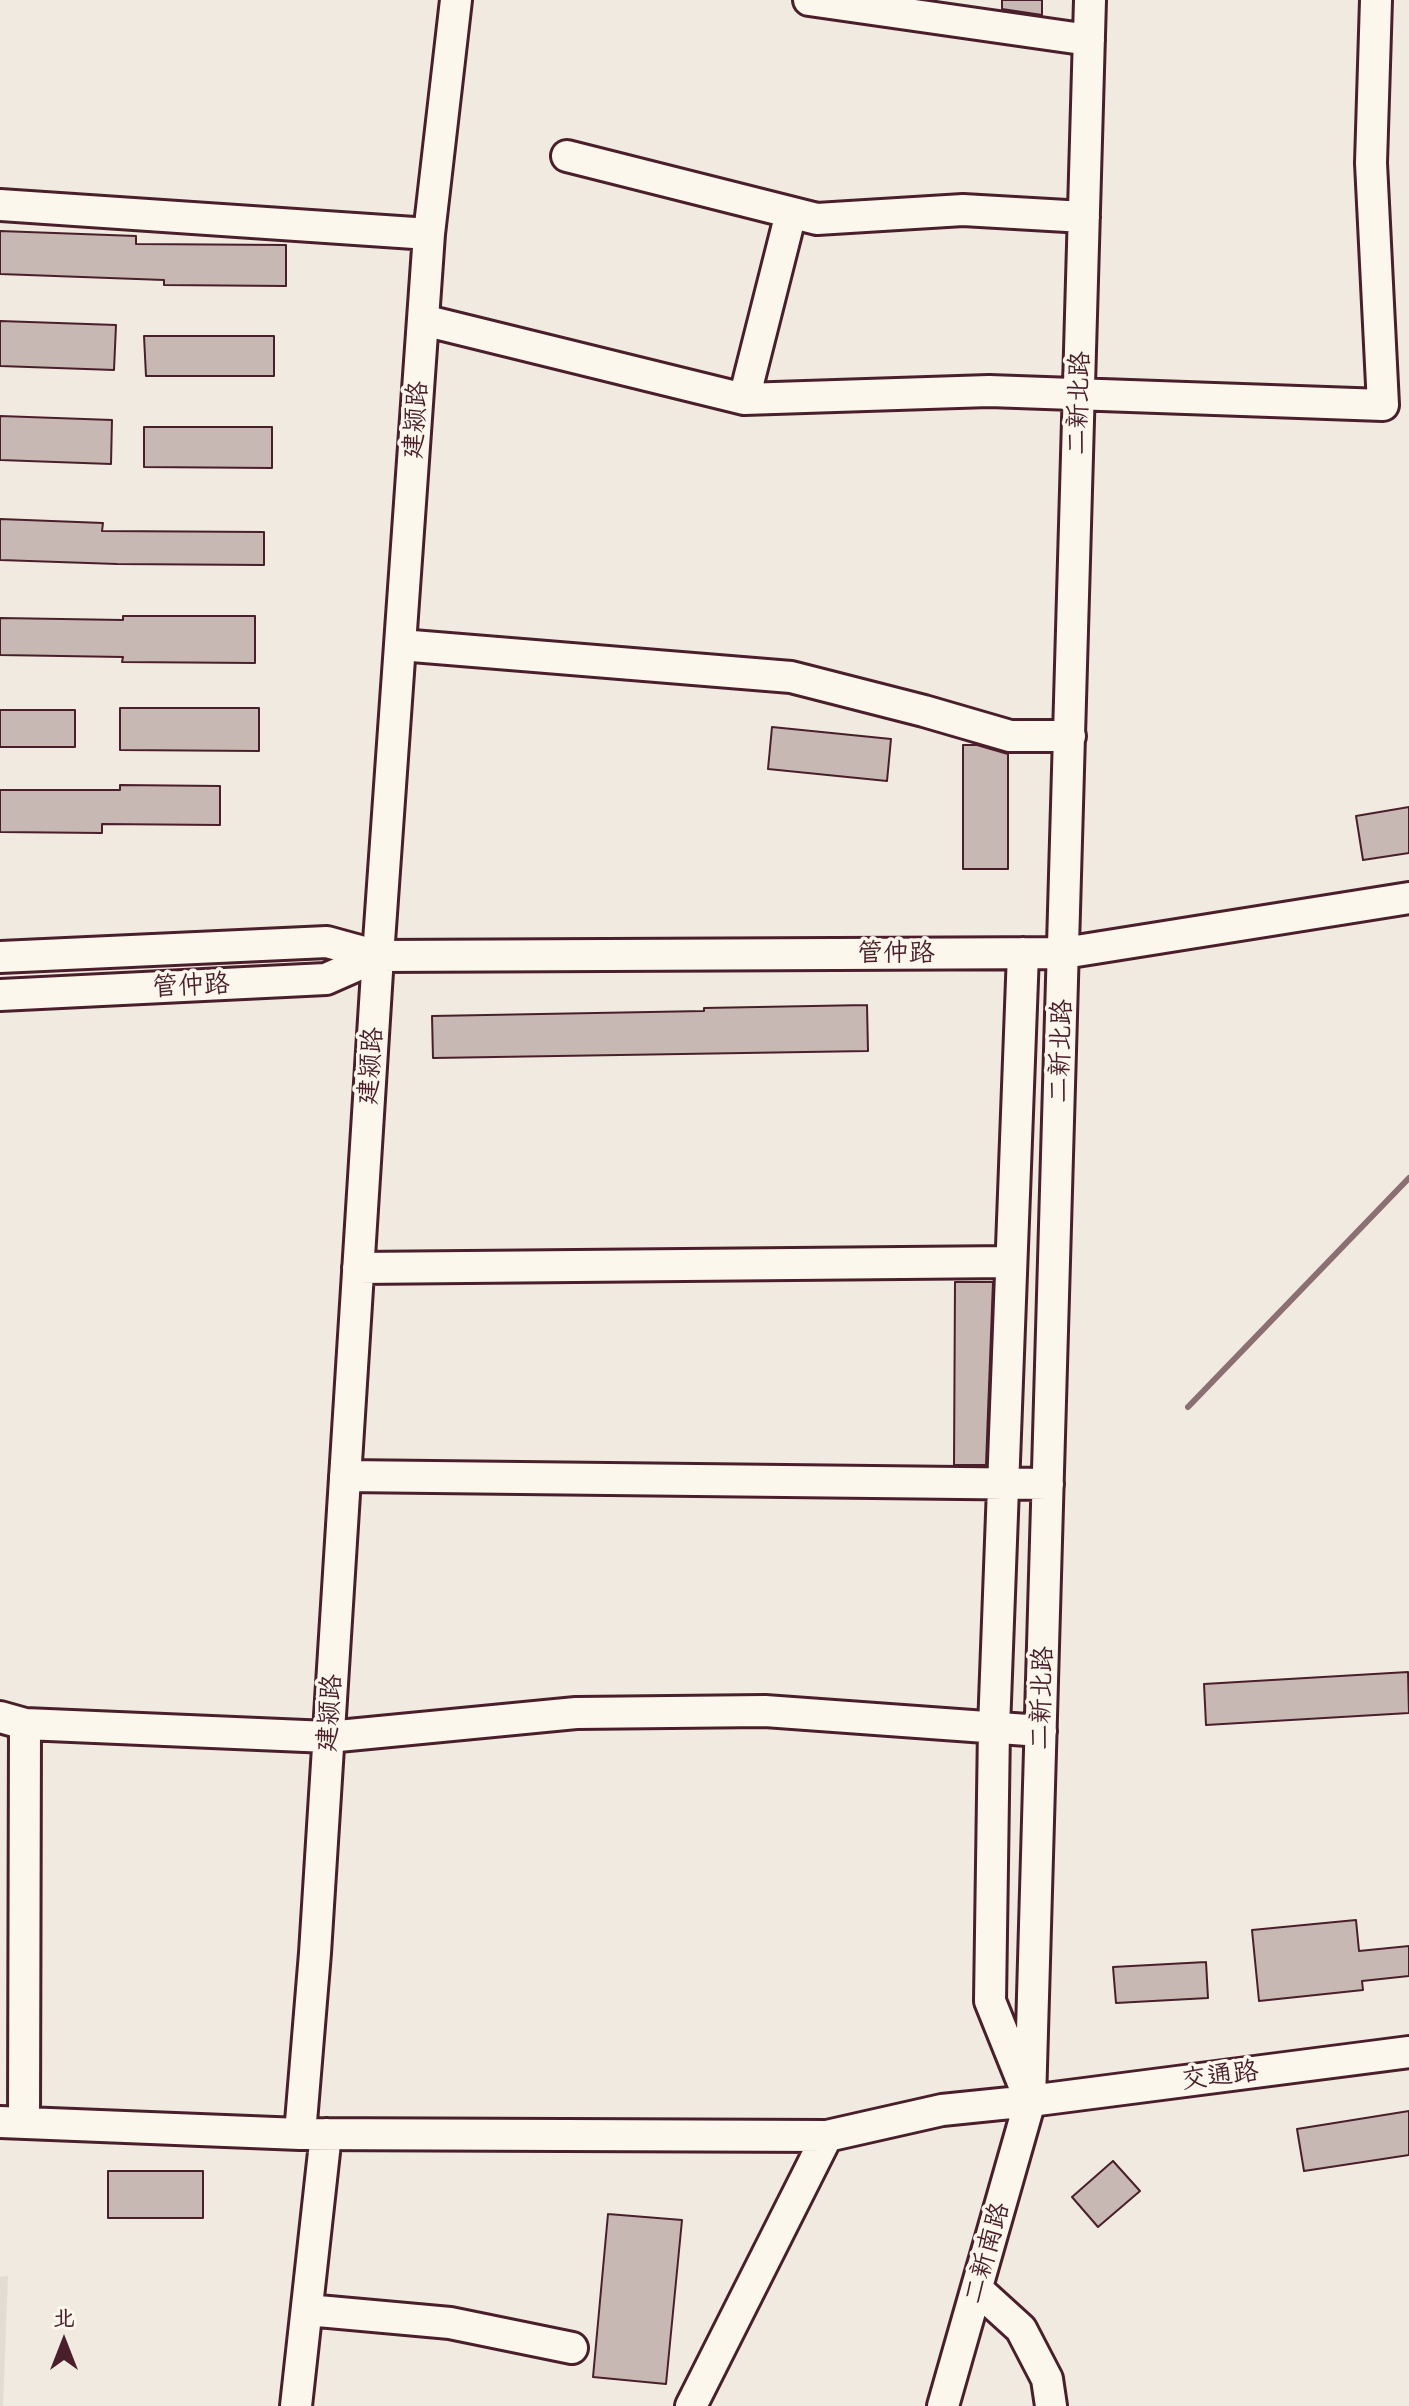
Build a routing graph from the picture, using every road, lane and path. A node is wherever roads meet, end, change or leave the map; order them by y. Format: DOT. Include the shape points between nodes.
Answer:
graph roads {
  1 [pos="456,0"];
  2 [pos="809,0"];
  3 [pos="1090,0"];
  4 [pos="1376,0"];
  5 [pos="1089,40"];
  6 [pos="567,156"];
  7 [pos="0,205"];
  8 [pos="791,213"];
  9 [pos="1084,217"];
  10 [pos="429,234"];
  11 [pos="423,320"];
  12 [pos="1079,394"];
  13 [pos="744,399"];
  14 [pos="400,645"];
  15 [pos="1070,736"];
  16 [pos="1409,898"];
  17 [pos="1023,953"];
  18 [pos="1064,953"];
  19 [pos="378,956"];
  20 [pos="0,957"];
  21 [pos="0,995"];
  22 [pos="1011,1262"];
  23 [pos="358,1268"];
  24 [pos="345,1476"];
  25 [pos="1003,1484"];
  26 [pos="1048,1484"];
  27 [pos="13,1721"];
  28 [pos="994,1728"];
  29 [pos="1041,1731"];
  30 [pos="328,1737"];
  31 [pos="1409,2052"];
  32 [pos="1030,2101"];
  33 [pos="12,2123"];
  34 [pos="313,2134"];
  35 [pos="827,2136"];
  36 [pos="977,2289"];
  37 [pos="307,2310"];
  38 [pos="572,2348"];
  39 [pos="296,2406"];
  40 [pos="691,2406"];
  41 [pos="943,2406"];
  42 [pos="1051,2406"];
  1 -- 10 [label="street, 建颍路"];
  2 -- 5 [label="street"];
  3 -- 5 [label="street, 二新北路"];
  4 -- 12 [label="street" via="1371,163 1383,405"];
  5 -- 9 [label="street, 二新北路"];
  6 -- 8 [label="street"];
  7 -- 10 [label="street"];
  8 -- 9 [label="street" via="817,219 963,210"];
  8 -- 13 [label="street"];
  9 -- 12 [label="street, 二新北路"];
  10 -- 11 [label="street, 建颍路"];
  11 -- 13 [label="street"];
  11 -- 14 [label="street, 建颍路"];
  12 -- 13 [label="street" via="989,391"];
  12 -- 15 [label="street, 二新北路"];
  14 -- 15 [label="street" via="791,677 1010,736"];
  14 -- 19 [label="street, 建颍路"];
  15 -- 18 [label="street, 二新北路"];
  16 -- 18 [label="street, 管仲路"];
  17 -- 18 [label="street, 管仲路"];
  17 -- 19 [label="street, 管仲路"];
  17 -- 22 [label="street"];
  18 -- 26 [label="street, 二新北路"];
  19 -- 20 [label="street, 管仲路" via="327,942"];
  19 -- 21 [label="street, 管仲路" via="326,979"];
  19 -- 23 [label="street, 建颍路"];
  22 -- 23 [label="street"];
  22 -- 25 [label="street"];
  23 -- 24 [label="street, 建颍路"];
  24 -- 25 [label="street"];
  24 -- 30 [label="street, 建颍路"];
  25 -- 26 [label="street"];
  25 -- 28 [label="street"];
  26 -- 29 [label="street, 二新北路"];
  27 -- 30 [label="street"];
  27 -- 33 [label="street"];
  28 -- 29 [label="street"];
  28 -- 30 [label="street" via="765,1711 576,1713"];
  28 -- 32 [label="street" via="990,2001"];
  29 -- 32 [label="street, 二新北路"];
  30 -- 34 [label="street, 建颍路" via="315,1953"];
  31 -- 32 [label="street, 交通路"];
  32 -- 35 [label="street, 交通路" via="942,2110"];
  32 -- 36 [label="street, 二新南路"];
  33 -- 34 [label="street, 交通路"];
  34 -- 35 [label="street, 交通路"];
  34 -- 37 [label="street, 建颍路"];
  35 -- 40 [label="street"];
  36 -- 41 [label="street, 二新南路"];
  36 -- 42 [label="street" via="1021,2329 1047,2379"];
  37 -- 38 [label="street" via="450,2323"];
  37 -- 39 [label="street, 建颍路"];
}
